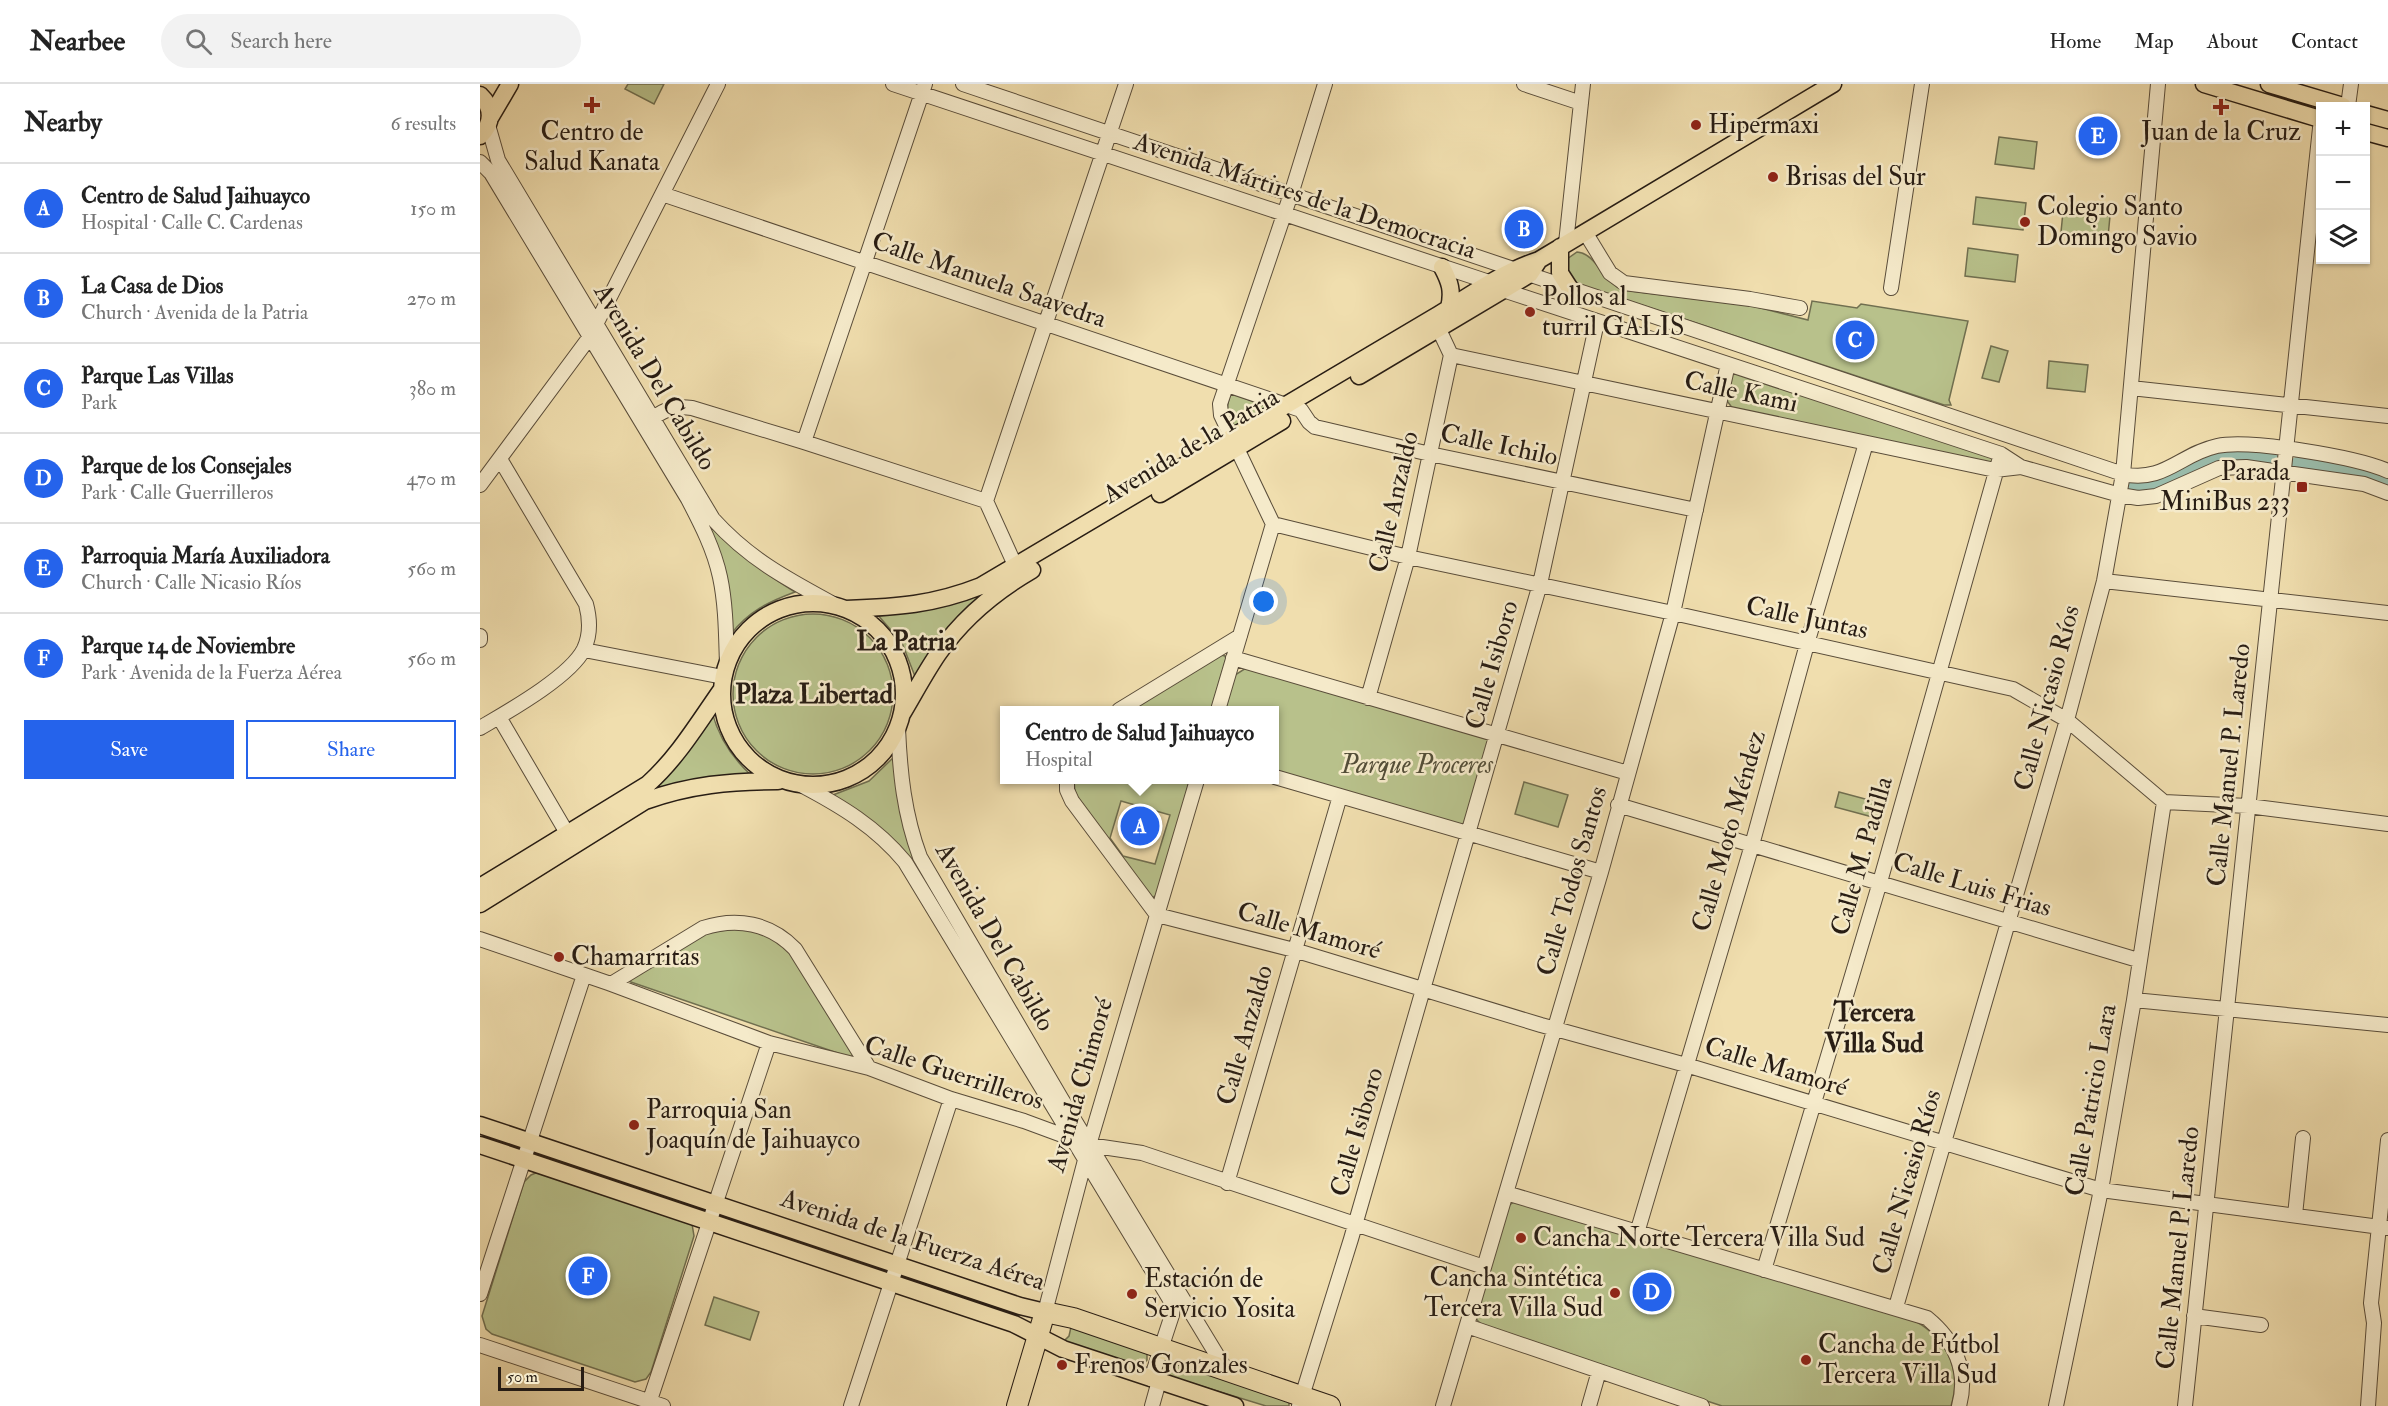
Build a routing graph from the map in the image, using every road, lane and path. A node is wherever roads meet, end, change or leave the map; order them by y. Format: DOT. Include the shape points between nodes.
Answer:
graph roads {
  1 [pos="510,84"];
  2 [pos="718,84"];
  3 [pos="893,84"];
  4 [pos="963,84"];
  5 [pos="1126,84"];
  6 [pos="1325,84"];
  7 [pos="1524,84"];
  8 [pos="1583,84"];
  9 [pos="1833,84"];
  10 [pos="1922,84"];
  11 [pos="2158,84"];
  12 [pos="2204,84"];
  13 [pos="2269,84"];
  14 [pos="2350,84"];
  15 [pos="924,89"];
  16 [pos="480,95"];
  17 [pos="2325,102"];
  18 [pos="2348,102"];
  19 [pos="1581,103"];
  20 [pos="2370,115"];
  21 [pos="2316,118"];
  22 [pos="2388,120"];
  23 [pos="484,130"];
  24 [pos="1109,133"];
  25 [pos="2370,133"];
  26 [pos="2388,138"];
  27 [pos="1102,153"];
  28 [pos="2317,156"];
  29 [pos="480,162"];
  30 [pos="662,194"];
  31 [pos="1291,194"];
  32 [pos="1283,214"];
  33 [pos="1585,232"];
  34 [pos="1563,245"];
  35 [pos="864,263"];
  36 [pos="1442,267"];
  37 [pos="1535,267"];
  38 [pos="1513,268"];
  39 [pos="1496,286"];
  40 [pos="1569,287"];
  41 [pos="1891,288"];
  42 [pos="1449,308"];
  43 [pos="1800,308"];
  44 [pos="1598,322"];
  45 [pos="1436,324"];
  46 [pos="1045,325"];
  47 [pos="593,332"];
  48 [pos="1451,356"];
  49 [pos="1728,364"];
  50 [pos="1584,384"];
  51 [pos="1226,386"];
  52 [pos="2131,388"];
  53 [pos="2293,406"];
  54 [pos="1294,408"];
  55 [pos="1717,412"];
  56 [pos="2388,416"];
  57 [pos="653,418"];
  58 [pos="804,442"];
  59 [pos="1234,443"];
  60 [pos="1866,443"];
  61 [pos="2288,450"];
  62 [pos="1430,454"];
  63 [pos="2001,454"];
  64 [pos="500,459"];
  65 [pos="2021,467"];
  66 [pos="1995,470"];
  67 [pos="2285,471"];
  68 [pos="2388,471"];
  69 [pos="2123,474"];
  70 [pos="1563,483"];
  71 [pos="480,485"];
  72 [pos="2388,493"];
  73 [pos="2120,495"];
  74 [pos="986,501"];
  75 [pos="1696,510"];
  76 [pos="1273,524"];
  77 [pos="1408,557"];
  78 [pos="1018,572"];
  79 [pos="2104,581"];
  80 [pos="1540,584"];
  81 [pos="2271,601"];
  82 [pos="841,607"];
  83 [pos="1673,613"];
  84 [pos="2388,613"];
  85 [pos="1240,636"];
  86 [pos="1807,644"];
  87 [pos="584,650"];
  88 [pos="1233,658"];
  89 [pos="1940,672"];
  90 [pos="724,677"];
  91 [pos="1368,698"];
  92 [pos="1127,706"];
  93 [pos="1219,706"];
  94 [pos="499,717"];
  95 [pos="2067,720"];
  96 [pos="900,721"];
  97 [pos="480,728"];
  98 [pos="1497,735"];
  99 [pos="1628,772"];
  100 [pos="1279,778"];
  101 [pos="782,781"];
  102 [pos="1066,784"];
  103 [pos="1196,784"];
  104 [pos="801,785"];
  105 [pos="1340,796"];
  106 [pos="2164,802"];
  107 [pos="1618,806"];
  108 [pos="2248,806"];
  109 [pos="2388,824"];
  110 [pos="567,833"];
  111 [pos="1468,834"];
  112 [pos="1752,845"];
  113 [pos="1601,872"];
  114 [pos="1880,882"];
  115 [pos="480,887"];
  116 [pos="480,903"];
  117 [pos="1157,915"];
  118 [pos="2009,921"];
  119 [pos="480,939"];
  120 [pos="1294,950"];
  121 [pos="2138,960"];
  122 [pos="584,975"];
  123 [pos="610,984"];
  124 [pos="1423,990"];
  125 [pos="2134,1000"];
  126 [pos="2227,1010"];
  127 [pos="2388,1025"];
  128 [pos="1554,1029"];
  129 [pos="769,1043"];
  130 [pos="1686,1065"];
  131 [pos="869,1068"];
  132 [pos="951,1099"];
  133 [pos="1814,1103"];
  134 [pos="480,1125"];
  135 [pos="1072,1138"];
  136 [pos="2303,1138"];
  137 [pos="2388,1140"];
  138 [pos="529,1141"];
  139 [pos="1943,1142"];
  140 [pos="480,1145"];
  141 [pos="1089,1145"];
  142 [pos="524,1159"];
  143 [pos="1086,1162"];
  144 [pos="1227,1182"];
  145 [pos="2101,1190"];
  146 [pos="1506,1193"];
  147 [pos="716,1203"];
  148 [pos="2206,1204"];
  149 [pos="2295,1215"];
  150 [pos="710,1222"];
  151 [pos="1355,1224"];
  152 [pos="2383,1228"];
  153 [pos="1637,1233"];
  154 [pos="897,1264"];
  155 [pos="1484,1267"];
  156 [pos="1764,1270"];
  157 [pos="891,1283"];
  158 [pos="480,1294"];
  159 [pos="1896,1307"];
  160 [pos="1045,1312"];
  161 [pos="2194,1316"];
  162 [pos="2261,1325"];
  163 [pos="1467,1326"];
  164 [pos="1038,1336"];
  165 [pos="480,1345"];
  166 [pos="1162,1347"];
  167 [pos="1226,1370"];
  168 [pos="1599,1371"];
  169 [pos="1155,1380"];
  170 [pos="1300,1401"];
  171 [pos="654,1405"];
  172 [pos="1962,1405"];
  173 [pos="851,1406"];
  174 [pos="1017,1406"];
  175 [pos="1152,1406"];
  176 [pos="1235,1406"];
  177 [pos="1330,1406"];
  178 [pos="1443,1406"];
  179 [pos="1589,1406"];
  180 [pos="1702,1406"];
  181 [pos="2056,1406"];
  182 [pos="2185,1406"];
  183 [pos="2368,1406"];
  1 -- 23 [label="main road"];
  2 -- 30 [label="street"];
  3 -- 15 [label="street, Avenida Mártires de la Democracia"];
  4 -- 24 [label="street, Avenida Mártires de la Democracia"];
  5 -- 24 [label="street"];
  6 -- 31 [label="street"];
  7 -- 19 [label="street"];
  8 -- 19 [label="street"];
  9 -- 33 [label="main road, Avenida de la Patria"];
  10 -- 41 [label="street"];
  11 -- 52 [label="street, Calle Nicasio Ríos"];
  12 -- 21 [label="main road"];
  13 -- 17 [label="main road"];
  14 -- 18 [label="street"];
  15 -- 27 [label="street, Avenida Mártires de la Democracia"];
  15 -- 35 [label="street"];
  16 -- 23 [label="main road" via="489,107"];
  19 -- 34 [label="street"];
  20 -- 22 [label="main road"];
  23 -- 47 [label="street, Avenida Del Cabildo"];
  24 -- 27 [label="street"];
  24 -- 31 [label="street, Avenida Mártires de la Democracia"];
  25 -- 26 [label="main road"];
  27 -- 32 [label="street, Avenida Mártires de la Democracia"];
  27 -- 46 [label="street"];
  28 -- 53 [label="street, Calle Manuel P. Laredo"];
  29 -- 47 [label="street, Avenida Del Cabildo" via="491,173"];
  30 -- 35 [label="street, Calle Manuela Saavedra"];
  30 -- 47 [label="street"];
  31 -- 32 [label="street"];
  31 -- 38 [label="street, Avenida Mártires de la Democracia"];
  32 -- 36 [label="street, Avenida Mártires de la Democracia"];
  32 -- 51 [label="street"];
  33 -- 34 [label="main road, Avenida de la Patria"];
  33 -- 43 [label="street" via="1610,273 1624,284"];
  34 -- 37 [label="main road, Avenida de la Patria"];
  34 -- 40 [label="main road" via="1560,273"];
  35 -- 46 [label="street, Calle Manuela Saavedra"];
  35 -- 58 [label="street"];
  36 -- 39 [label="street, Avenida Mártires de la Democracia"];
  36 -- 42 [label="main road" via="1450,282"];
  37 -- 38 [label="main road, Avenida de la Patria"];
  37 -- 39 [label="main road, Avenida de la Patria"];
  37 -- 40 [label="street"];
  38 -- 39 [label="main road, Avenida de la Patria"];
  39 -- 42 [label="main road, Avenida de la Patria"];
  39 -- 44 [label="street, Avenida Mártires de la Democracia"];
  39 -- 45 [label="main road, Avenida de la Patria"];
  40 -- 69 [label="street"];
  42 -- 45 [label="main road, Avenida de la Patria"];
  44 -- 49 [label="street, Avenida Mártires de la Democracia"];
  44 -- 50 [label="street, Calle Isiboro"];
  45 -- 48 [label="street"];
  45 -- 54 [label="main road, Avenida de la Patria"];
  46 -- 51 [label="street, Calle Manuela Saavedra"];
  46 -- 74 [label="street"];
  47 -- 57 [label="street, Avenida Del Cabildo"];
  47 -- 64 [label="street"];
  47 -- 90 [label="street, Avenida Del Cabildo" via="705,531 724,602"];
  48 -- 50 [label="street, Calle Kami"];
  48 -- 62 [label="street, Calle Anzaldo"];
  49 -- 55 [label="street, Calle Todos Santos"];
  49 -- 63 [label="street, Avenida Mártires de la Democracia"];
  50 -- 55 [label="street, Calle Kami"];
  50 -- 70 [label="street, Calle Isiboro"];
  51 -- 54 [label="street, Calle Manuela Saavedra"];
  51 -- 59 [label="street" via="1221,416"];
  52 -- 53 [label="street"];
  52 -- 69 [label="street, Calle Nicasio Ríos"];
  53 -- 56 [label="street"];
  53 -- 61 [label="street, Calle Manuel P. Laredo"];
  54 -- 59 [label="main road, Avenida de la Patria"];
  54 -- 62 [label="street, Calle Ichilo" via="1315,427"];
  55 -- 60 [label="street, Calle Kami"];
  55 -- 75 [label="street, Calle Todos Santos"];
  57 -- 58 [label="street" via="675,406 692,408"];
  57 -- 82 [label="street, Avenida Del Cabildo" via="713,519 729,536 772,570"];
  58 -- 74 [label="street"];
  59 -- 76 [label="street"];
  59 -- 78 [label="main road, Avenida de la Patria"];
  60 -- 66 [label="street, Calle Kami"];
  60 -- 86 [label="street, Calle Moto Méndez"];
  61 -- 67 [label="street, Calle Manuel P. Laredo"];
  61 -- 68 [label="street" via="2368,463"];
  61 -- 69 [label="street" via="2227,444 2205,449 2146,477"];
  62 -- 70 [label="street, Calle Ichilo"];
  62 -- 77 [label="street, Calle Anzaldo"];
  63 -- 65 [label="street, Avenida Mártires de la Democracia"];
  63 -- 66 [label="street, Calle M. Padilla"];
  64 -- 71 [label="street"];
  64 -- 87 [label="street" via="586,604 590,632"];
  65 -- 66 [label="street, Calle Kami"];
  65 -- 73 [label="street, Avenida Mártires de la Democracia"];
  66 -- 89 [label="street, Calle M. Padilla"];
  67 -- 72 [label="street, Avenida Mártires de la Democracia" via="2364,484"];
  67 -- 73 [label="street, Avenida Mártires de la Democracia" via="2219,468 2156,496"];
  67 -- 81 [label="street, Calle Manuel P. Laredo"];
  69 -- 73 [label="street, Calle Nicasio Ríos"];
  70 -- 75 [label="street, Calle Ichilo"];
  70 -- 80 [label="street, Calle Isiboro"];
  73 -- 79 [label="street, Calle Nicasio Ríos"];
  74 -- 78 [label="street"];
  75 -- 83 [label="street, Calle Todos Santos"];
  76 -- 77 [label="street, Calle Juntas"];
  76 -- 85 [label="street"];
  77 -- 80 [label="street, Calle Juntas"];
  77 -- 91 [label="street, Calle Anzaldo"];
  78 -- 82 [label="main road, Avenida de la Patria" via="928,603"];
  78 -- 96 [label="main road, Avenida de la Patria" via="938,654"];
  79 -- 81 [label="street"];
  79 -- 95 [label="street, Calle Nicasio Ríos"];
  80 -- 83 [label="street, Calle Juntas"];
  80 -- 98 [label="street, Calle Isiboro"];
  81 -- 84 [label="street"];
  81 -- 108 [label="street, Calle Manuel P. Laredo"];
  82 -- 90 [label="main road" via="798,604 770,614 735,647"];
  82 -- 96 [label="main road" via="874,626 896,657 904,695"];
  83 -- 86 [label="street, Calle Juntas"];
  83 -- 99 [label="street, Calle Todos Santos"];
  85 -- 88 [label="street"];
  85 -- 92 [label="street"];
  86 -- 89 [label="street, Calle Juntas"];
  86 -- 112 [label="street, Calle Moto Méndez"];
  87 -- 90 [label="street"];
  87 -- 94 [label="street" via="562,674"];
  88 -- 91 [label="street"];
  88 -- 93 [label="street"];
  89 -- 95 [label="street, Calle Juntas" via="2013,689"];
  89 -- 114 [label="street, Calle M. Padilla"];
  90 -- 101 [label="main road" via="725,718 736,745 756,766"];
  90 -- 110 [label="main road" via="687,742 661,772 633,795"];
  91 -- 98 [label="street"];
  94 -- 97 [label="street"];
  94 -- 110 [label="street"];
  95 -- 106 [label="street, Calle Juntas"];
  95 -- 118 [label="street, Calle Nicasio Ríos"];
  96 -- 104 [label="main road" via="883,754 859,774 831,784"];
  96 -- 141 [label="street, Avenida Del Cabildo" via="904,804 920,857"];
  98 -- 99 [label="street"];
  98 -- 111 [label="street, Calle Isiboro"];
  99 -- 107 [label="street, Calle Todos Santos"];
  100 -- 105 [label="street"];
  101 -- 104 [label="main road"];
  101 -- 116 [label="main road" via="719,782 671,791 645,801"];
  102 -- 117 [label="street" via="1072,801"];
  103 -- 117 [label="street, Avenida Chimoré"];
  104 -- 135 [label="street, Avenida Del Cabildo" via="867,824 905,862"];
  105 -- 111 [label="street"];
  105 -- 120 [label="street, Calle Anzaldo"];
  106 -- 108 [label="street"];
  106 -- 121 [label="street, Calle Patricio Lara"];
  107 -- 112 [label="street, Calle Luis Frias"];
  107 -- 113 [label="street, Calle Todos Santos"];
  108 -- 109 [label="street"];
  108 -- 126 [label="street, Calle Manuel P. Laredo"];
  110 -- 115 [label="main road"];
  111 -- 113 [label="street"];
  111 -- 124 [label="street, Calle Isiboro"];
  112 -- 114 [label="street, Calle Luis Frias"];
  112 -- 130 [label="street, Calle Moto Méndez"];
  113 -- 128 [label="street, Calle Todos Santos"];
  114 -- 118 [label="street, Calle Luis Frias"];
  114 -- 133 [label="street, Calle M. Padilla"];
  117 -- 120 [label="street, Calle Mamoré"];
  117 -- 141 [label="street, Avenida Chimoré"];
  118 -- 121 [label="street, Calle Luis Frias"];
  118 -- 139 [label="street, Calle Nicasio Ríos"];
  119 -- 122 [label="street, Calle Guerrilleros"];
  120 -- 124 [label="street, Calle Mamoré"];
  120 -- 144 [label="street, Calle Anzaldo"];
  121 -- 125 [label="street, Calle Patricio Lara"];
  122 -- 123 [label="street, Calle Guerrilleros"];
  122 -- 138 [label="street"];
  123 -- 129 [label="street, Calle Guerrilleros"];
  123 -- 131 [label="street" via="717,923 754,924 773,930 795,950"];
  124 -- 128 [label="street, Calle Mamoré"];
  124 -- 151 [label="street, Calle Isiboro"];
  125 -- 126 [label="street"];
  125 -- 145 [label="street, Calle Patricio Lara"];
  126 -- 127 [label="street"];
  126 -- 148 [label="street, Calle Manuel P. Laredo"];
  128 -- 130 [label="street, Calle Mamoré"];
  128 -- 146 [label="street, Calle Todos Santos"];
  129 -- 131 [label="street, Calle Guerrilleros"];
  129 -- 147 [label="street"];
  130 -- 133 [label="street, Calle Mamoré"];
  130 -- 153 [label="street, Calle Moto Méndez"];
  131 -- 132 [label="street, Calle Guerrilleros"];
  132 -- 135 [label="street, Calle Guerrilleros"];
  132 -- 154 [label="street"];
  133 -- 139 [label="street, Calle Mamoré"];
  133 -- 156 [label="street, Calle M. Padilla"];
  134 -- 138 [label="main road, Avenida de la Fuerza Aérea"];
  135 -- 141 [label="street, Calle Guerrilleros"];
  135 -- 143 [label="street, Avenida Del Cabildo"];
  136 -- 149 [label="street"];
  137 -- 152 [label="street"];
  138 -- 142 [label="street"];
  138 -- 147 [label="main road, Avenida de la Fuerza Aérea"];
  139 -- 145 [label="street, Calle Mamoré"];
  139 -- 159 [label="street, Calle Nicasio Ríos"];
  140 -- 142 [label="main road, Avenida de la Fuerza Aérea"];
  141 -- 143 [label="street, Avenida Chimoré"];
  141 -- 144 [label="street, Calle Guerrilleros" via="1142,1153"];
  141 -- 167 [label="street, Avenida Del Cabildo"];
  142 -- 150 [label="main road, Avenida de la Fuerza Aérea"];
  142 -- 158 [label="street"];
  143 -- 160 [label="street, Avenida Chimoré"];
  143 -- 166 [label="street, Avenida Del Cabildo" via="1173,1306"];
  144 -- 151 [label="street, Calle Guerrilleros"];
  145 -- 148 [label="street, Calle Mamoré"];
  145 -- 181 [label="street, Calle Patricio Lara"];
  146 -- 153 [label="street"];
  146 -- 155 [label="street, Calle Todos Santos"];
  147 -- 150 [label="street"];
  147 -- 154 [label="main road, Avenida de la Fuerza Aérea"];
  148 -- 149 [label="street, Calle Mamoré"];
  148 -- 161 [label="street, Calle Manuel P. Laredo"];
  149 -- 152 [label="street, Calle Mamoré"];
  150 -- 157 [label="main road, Avenida de la Fuerza Aérea"];
  150 -- 171 [label="street"];
  151 -- 155 [label="street, Calle Guerrilleros"];
  151 -- 170 [label="street, Calle Isiboro"];
  152 -- 183 [label="street" via="2371,1303 2374,1323"];
  153 -- 156 [label="street"];
  154 -- 157 [label="street"];
  154 -- 160 [label="main road, Avenida de la Fuerza Aérea"];
  155 -- 163 [label="street, Calle Todos Santos"];
  156 -- 159 [label="street"];
  157 -- 164 [label="main road, Avenida de la Fuerza Aérea" via="1014,1324"];
  157 -- 173 [label="street"];
  159 -- 172 [label="street" via="1927,1318 1944,1332 1956,1350"];
  160 -- 164 [label="highway, Avenida Chimoré"];
  160 -- 166 [label="highway, Avenida de la Fuerza Aérea"];
  161 -- 162 [label="street"];
  161 -- 182 [label="street, Calle Manuel P. Laredo"];
  163 -- 168 [label="street"];
  163 -- 178 [label="street, Calle Todos Santos"];
  164 -- 169 [label="main road, Avenida de la Fuerza Aérea" via="1063,1349"];
  164 -- 174 [label="highway, Avenida Chimoré"];
  165 -- 171 [label="street"];
  166 -- 167 [label="highway, Avenida de la Fuerza Aérea"];
  166 -- 169 [label="street, Avenida Del Cabildo"];
  167 -- 170 [label="highway, Avenida de la Fuerza Aérea"];
  168 -- 179 [label="street"];
  168 -- 180 [label="street"];
  169 -- 175 [label="street, Avenida Del Cabildo"];
  169 -- 176 [label="main road, Avenida de la Fuerza Aérea"];
  170 -- 177 [label="highway, Avenida de la Fuerza Aérea"];
}
